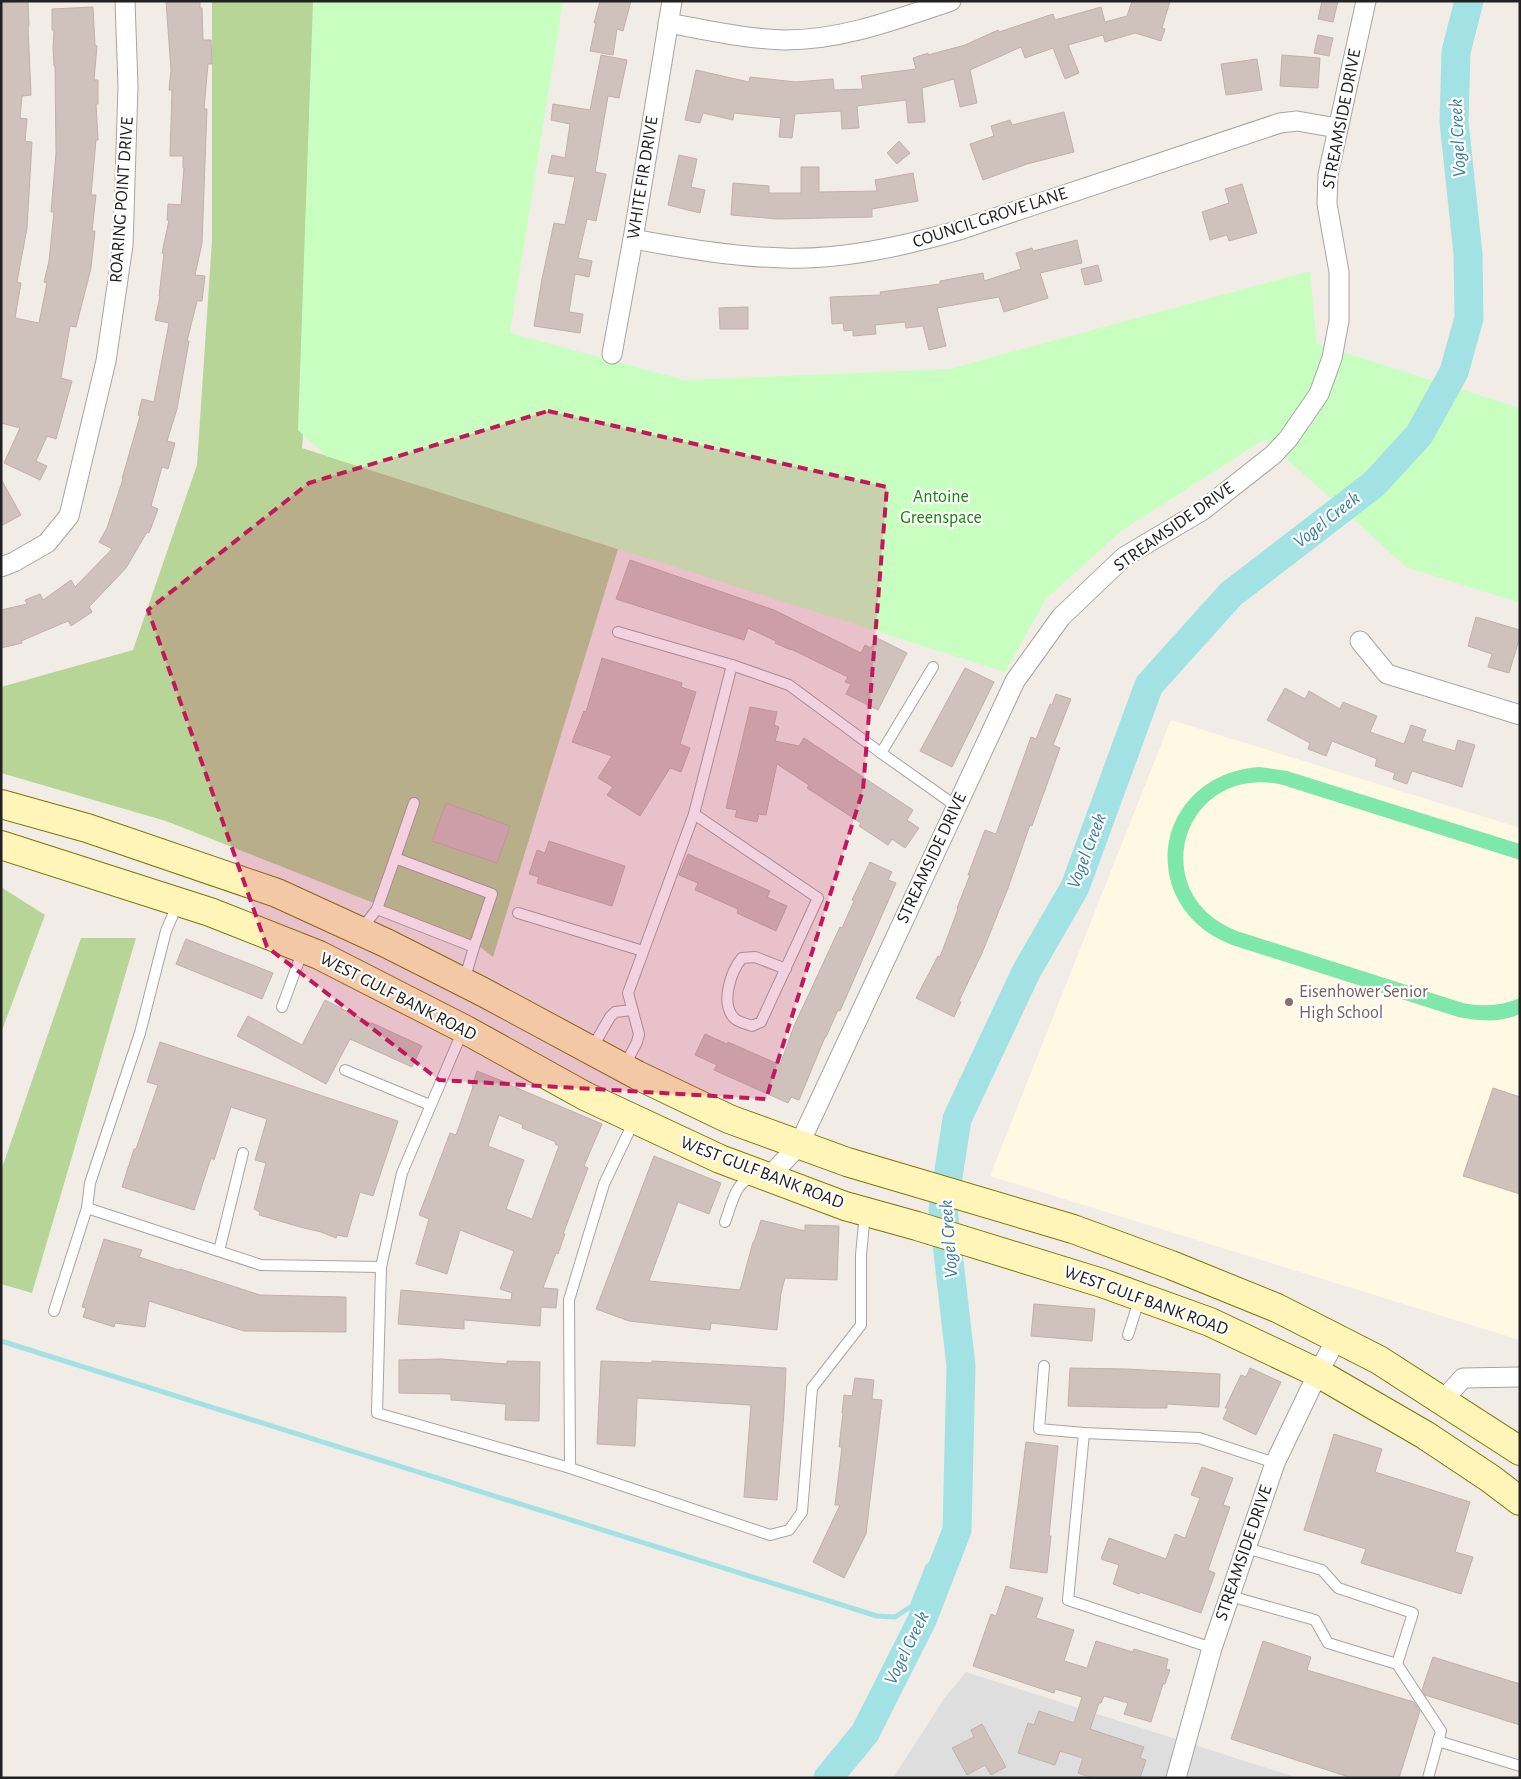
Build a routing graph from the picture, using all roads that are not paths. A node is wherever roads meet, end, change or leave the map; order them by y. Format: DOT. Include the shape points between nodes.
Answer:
graph roads {
  1 [pos="125,1"];
  2 [pos="672,1"];
  3 [pos="951,1"];
  4 [pos="1366,1"];
  5 [pos="668,23"];
  6 [pos="1338,128"];
  7 [pos="633,239"];
  8 [pos="612,354"];
  9 [pos="1,567"];
  10 [pos="618,632"];
  11 [pos="1360,641"];
  12 [pos="732,665"];
  13 [pos="933,666"];
  14 [pos="1520,715"];
  15 [pos="881,753"];
  16 [pos="414,803"];
  17 [pos="1,804"];
  18 [pos="956,806"];
  19 [pos="694,814"];
  20 [pos="121,840"];
  21 [pos="1,845"];
  22 [pos="395,858"];
  23 [pos="110,879"];
  24 [pos="178,902"];
  25 [pos="377,909"];
  26 [pos="518,913"];
  27 [pos="360,931"];
  28 [pos="474,947"];
  29 [pos="304,949"];
  30 [pos="643,951"];
  31 [pos="786,969"];
  32 [pos="473,987"];
  33 [pos="282,1007"];
  34 [pos="632,1010"];
  35 [pos="464,1029"];
  36 [pos="591,1050"];
  37 [pos="623,1068"];
  38 [pos="345,1070"];
  39 [pos="430,1105"];
  40 [pos="635,1120"];
  41 [pos="799,1146"];
  42 [pos="243,1153"];
  43 [pos="769,1177"];
  44 [pos="87,1208"];
  45 [pos="866,1212"];
  46 [pos="725,1222"];
  47 [pos="1053,1223"];
  48 [pos="219,1251"];
  49 [pos="1038,1263"];
  50 [pos="381,1267"];
  51 [pos="1140,1296"];
  52 [pos="54,1311"];
  53 [pos="1128,1335"];
  54 [pos="1337,1338"];
  55 [pos="1044,1366"];
  56 [pos="1318,1372"];
  57 [pos="1520,1376"];
  58 [pos="1444,1400"];
  59 [pos="1084,1433"];
  60 [pos="1520,1452"];
  61 [pos="1275,1463"];
  62 [pos="570,1468"];
  63 [pos="1520,1501"];
  64 [pos="1246,1548"];
  65 [pos="1230,1596"];
  66 [pos="1212,1648"];
  67 [pos="1397,1664"];
  68 [pos="1438,1741"];
  69 [pos="1520,1766"];
  70 [pos="1176,1778"];
  71 [pos="1428,1778"];
  1 -- 9 [label="street, ROARING POINT DRIVE" via="128,86 123,244 106,360 69,516 47,543"];
  2 -- 5 [label="street, WHITE FIR DRIVE"];
  3 -- 5 [label="street" via="864,29 809,38 764,38"];
  4 -- 6 [label="street, STREAMSIDE DRIVE"];
  5 -- 7 [label="street, WHITE FIR DRIVE"];
  6 -- 7 [label="street, COUNCIL GROVE LANE" via="1297,121 1273,124 956,231 858,253 786,258 741,256"];
  6 -- 18 [label="street, STREAMSIDE DRIVE" via="1328,175 1327,204 1339,272 1339,321 1332,358 1319,394 1288,439 1273,454 1203,510 1124,557 1061,617 1015,681"];
  7 -- 8 [label="street, WHITE FIR DRIVE"];
  10 -- 12 [label="lane"];
  11 -- 14 [label="street" via="1387,674"];
  12 -- 15 [label="lane" via="789,684"];
  12 -- 19 [label="lane"];
  13 -- 15 [label="lane"];
  15 -- 18 [label="lane"];
  16 -- 22 [label="lane"];
  17 -- 20 [label="main road"];
  18 -- 41 [label="street, STREAMSIDE DRIVE"];
  19 -- 30 [label="lane"];
  19 -- 31 [label="lane" via="818,898"];
  20 -- 23 [label="main road"];
  20 -- 27 [label="main road" via="277,894"];
  21 -- 23 [label="main road, WEST GULF BANK ROAD"];
  22 -- 25 [label="lane"];
  22 -- 28 [label="lane" via="492,894"];
  23 -- 24 [label="main road, WEST GULF BANK ROAD"];
  24 -- 29 [label="main road, WEST GULF BANK ROAD"];
  24 -- 44 [label="lane" via="166,931 140,1033 90,1183"];
  25 -- 27 [label="lane"];
  25 -- 28 [label="lane"];
  26 -- 30 [label="lane"];
  27 -- 32 [label="main road"];
  28 -- 32 [label="lane"];
  29 -- 33 [label="lane"];
  29 -- 35 [label="main road, WEST GULF BANK ROAD"];
  30 -- 34 [label="lane" via="628,993"];
  31 -- 31 [label="lane" via="761,1022 752,1026 734,1019 728,992 735,966 742,958 755,957"];
  32 -- 35 [label="main road"];
  32 -- 36 [label="main road"];
  34 -- 36 [label="lane" via="610,1016"];
  34 -- 37 [label="lane" via="639,1034"];
  35 -- 39 [label="lane"];
  35 -- 40 [label="main road, WEST GULF BANK ROAD"];
  36 -- 37 [label="main road"];
  37 -- 41 [label="main road" via="730,1119"];
  38 -- 39 [label="lane"];
  39 -- 50 [label="lane" via="402,1173"];
  40 -- 43 [label="main road, WEST GULF BANK ROAD" via="720,1160"];
  40 -- 62 [label="lane" via="604,1184 569,1300"];
  41 -- 43 [label="street, STREAMSIDE DRIVE"];
  41 -- 47 [label="main road"];
  42 -- 48 [label="lane"];
  43 -- 45 [label="main road, WEST GULF BANK ROAD"];
  43 -- 46 [label="lane" via="748,1178 741,1183"];
  44 -- 48 [label="lane"];
  44 -- 52 [label="lane"];
  45 -- 49 [label="main road, WEST GULF BANK ROAD"];
  45 -- 62 [label="lane" via="861,1255 862,1325 812,1388 802,1512 789,1530 770,1535"];
  47 -- 49 [label="main road"];
  47 -- 54 [label="main road" via="1277,1308"];
  48 -- 50 [label="lane" via="261,1265"];
  49 -- 51 [label="main road, WEST GULF BANK ROAD"];
  50 -- 62 [label="lane" via="377,1413"];
  51 -- 53 [label="lane"];
  51 -- 56 [label="main road, WEST GULF BANK ROAD" via="1210,1322"];
  54 -- 56 [label="street, STREAMSIDE DRIVE"];
  54 -- 58 [label="main road"];
  55 -- 59 [label="lane" via="1039,1429"];
  56 -- 61 [label="street, STREAMSIDE DRIVE"];
  56 -- 63 [label="main road, WEST GULF BANK ROAD" via="1425,1435"];
  57 -- 58 [label="street" via="1462,1378"];
  58 -- 60 [label="main road"];
  59 -- 61 [label="lane" via="1199,1438"];
  59 -- 66 [label="lane" via="1068,1600"];
  61 -- 64 [label="street, STREAMSIDE DRIVE"];
  64 -- 65 [label="street, STREAMSIDE DRIVE"];
  64 -- 67 [label="lane" via="1322,1570 1338,1588 1413,1613"];
  65 -- 66 [label="street, STREAMSIDE DRIVE"];
  65 -- 67 [label="lane" via="1315,1620 1328,1643"];
  66 -- 70 [label="street, STREAMSIDE DRIVE"];
  67 -- 68 [label="lane" via="1441,1731"];
  68 -- 69 [label="lane"];
  68 -- 71 [label="lane"];
}
